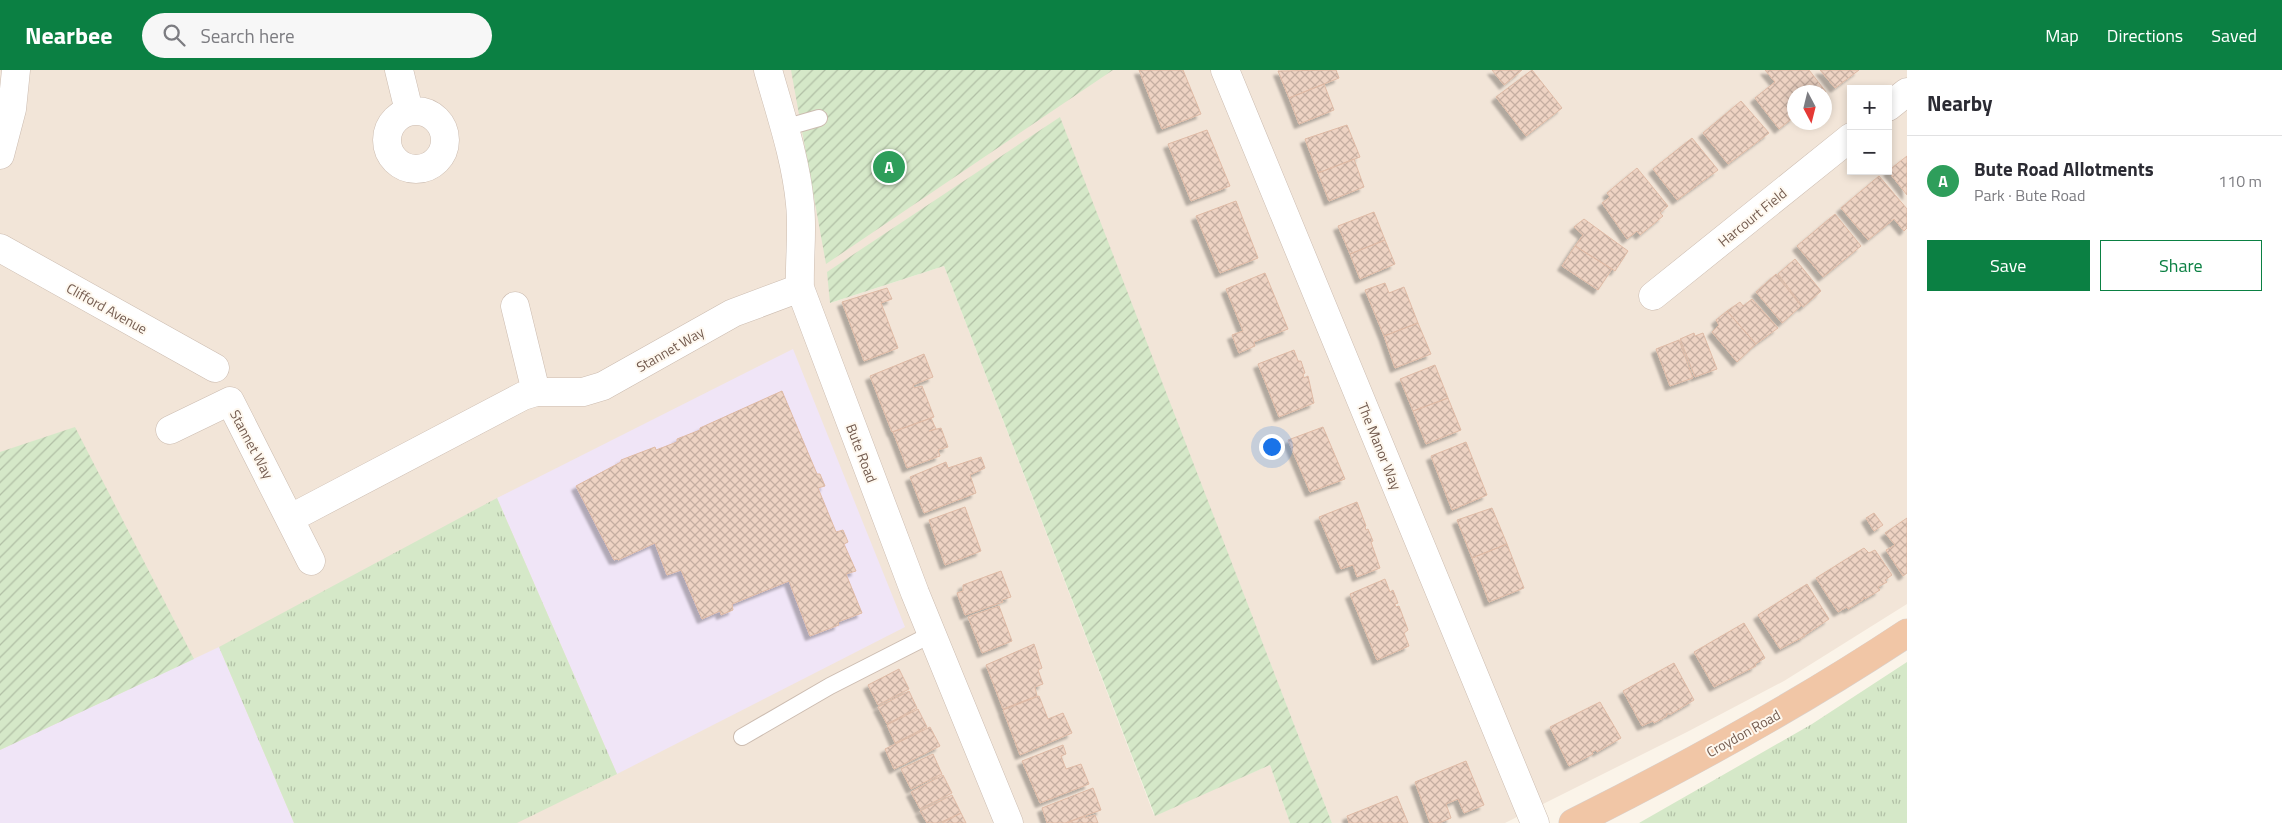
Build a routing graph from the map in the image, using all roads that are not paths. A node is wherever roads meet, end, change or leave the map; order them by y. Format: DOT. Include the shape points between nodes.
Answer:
graph roads {
  1 [pos="16,70"];
  2 [pos="399,70"];
  3 [pos="768,70"];
  4 [pos="1225,70"];
  5 [pos="1907,92"];
  6 [pos="1892,104"];
  7 [pos="409,112"];
  8 [pos="819,118"];
  9 [pos="784,128"];
  10 [pos="1847,140"];
  11 [pos="0,155"];
  12 [pos="0,248"];
  13 [pos="800,288"];
  14 [pos="1653,296"];
  15 [pos="515,306"];
  16 [pos="215,368"];
  17 [pos="536,392"];
  18 [pos="170,430"];
  19 [pos="291,518"];
  20 [pos="311,561"];
  21 [pos="1907,633"];
  22 [pos="932,634"];
  23 [pos="742,737"];
  24 [pos="1009,823"];
  25 [pos="1535,823"];
  26 [pos="1573,823"];
  1 -- 11 [label="street" via="12,109"];
  2 -- 7 [label="street"];
  3 -- 9 [label="street, Bute Road"];
  4 -- 25 [label="street, The Manor Way"];
  5 -- 6 [label="street"];
  8 -- 9 [label="lane"];
  9 -- 13 [label="street, Bute Road" via="800,201"];
  10 -- 14 [label="street, Harcourt Field"];
  12 -- 16 [label="street, Clifford Avenue"];
  13 -- 17 [label="street, Stannet Way" via="733,313 603,386 562,394"];
  13 -- 22 [label="street, Bute Road"];
  15 -- 17 [label="street"];
  17 -- 19 [label="street, Stannet Way"];
  18 -- 19 [label="street, Stannet Way" via="230,401"];
  19 -- 20 [label="street, Stannet Way"];
  21 -- 26 [label="highway, Croydon Road" via="1706,754"];
  22 -- 23 [label="lane" via="830,686"];
  22 -- 24 [label="street, Bute Road"];
}
